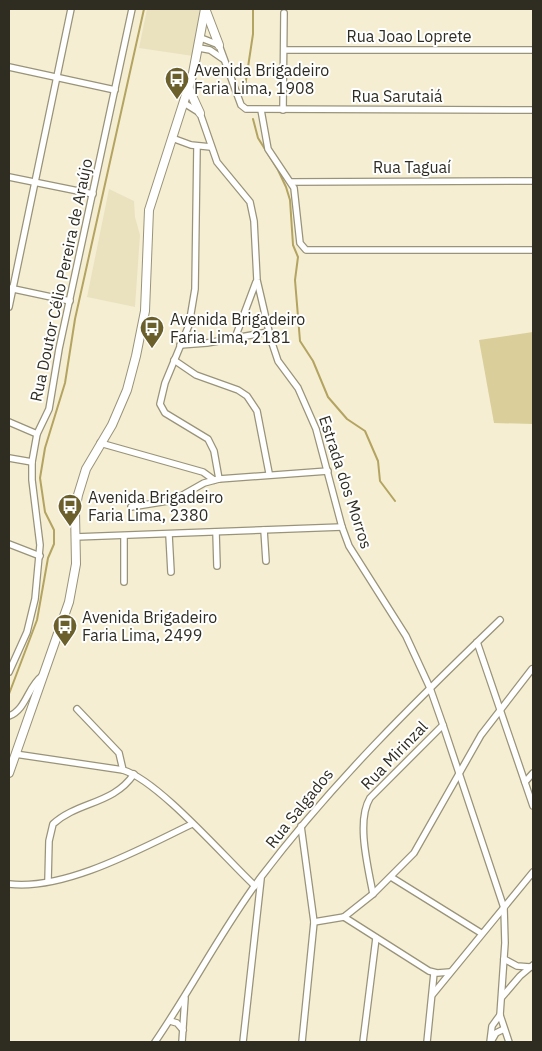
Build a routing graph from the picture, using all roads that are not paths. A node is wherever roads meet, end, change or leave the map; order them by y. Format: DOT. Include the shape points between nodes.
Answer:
graph roads {
  1 [pos="70,9"];
  2 [pos="132,9"];
  3 [pos="205,9"];
  4 [pos="284,13"];
  5 [pos="200,38"];
  6 [pos="219,45"];
  7 [pos="199,48"];
  8 [pos="284,50"];
  9 [pos="533,50"];
  10 [pos="223,59"];
  11 [pos="9,67"];
  12 [pos="58,76"];
  13 [pos="189,89"];
  14 [pos="115,90"];
  15 [pos="184,103"];
  16 [pos="261,110"];
  17 [pos="283,110"];
  18 [pos="533,110"];
  19 [pos="200,113"];
  20 [pos="172,138"];
  21 [pos="197,147"];
  22 [pos="211,147"];
  23 [pos="9,177"];
  24 [pos="533,181"];
  25 [pos="35,182"];
  26 [pos="292,182"];
  27 [pos="94,194"];
  28 [pos="533,250"];
  29 [pos="257,280"];
  30 [pos="11,288"];
  31 [pos="70,301"];
  32 [pos="9,308"];
  33 [pos="268,332"];
  34 [pos="235,338"];
  35 [pos="180,345"];
  36 [pos="174,360"];
  37 [pos="9,422"];
  38 [pos="37,434"];
  39 [pos="100,443"];
  40 [pos="9,458"];
  41 [pos="32,462"];
  42 [pos="328,471"];
  43 [pos="269,473"];
  44 [pos="216,479"];
  45 [pos="131,507"];
  46 [pos="342,527"];
  47 [pos="264,530"];
  48 [pos="216,532"];
  49 [pos="169,535"];
  50 [pos="75,537"];
  51 [pos="124,537"];
  52 [pos="9,544"];
  53 [pos="40,556"];
  54 [pos="266,562"];
  55 [pos="217,566"];
  56 [pos="171,572"];
  57 [pos="124,582"];
  58 [pos="500,620"];
  59 [pos="477,642"];
  60 [pos="532,669"];
  61 [pos="9,672"];
  62 [pos="44,675"];
  63 [pos="430,688"];
  64 [pos="500,708"];
  65 [pos="77,709"];
  66 [pos="9,716"];
  67 [pos="443,725"];
  68 [pos="15,754"];
  69 [pos="123,770"];
  70 [pos="9,773"];
  71 [pos="533,773"];
  72 [pos="134,774"];
  73 [pos="459,775"];
  74 [pos="525,782"];
  75 [pos="533,806"];
  76 [pos="192,824"];
  77 [pos="301,826"];
  78 [pos="533,872"];
  79 [pos="262,877"];
  80 [pos="391,877"];
  81 [pos="48,881"];
  82 [pos="9,884"];
  83 [pos="255,886"];
  84 [pos="373,894"];
  85 [pos="504,908"];
  86 [pos="344,917"];
  87 [pos="314,922"];
  88 [pos="481,933"];
  89 [pos="376,938"];
  90 [pos="504,959"];
  91 [pos="532,966"];
  92 [pos="450,972"];
  93 [pos="434,973"];
  94 [pos="433,994"];
  95 [pos="185,996"];
  96 [pos="502,997"];
  97 [pos="500,1015"];
  98 [pos="170,1021"];
  99 [pos="504,1029"];
  100 [pos="183,1030"];
  101 [pos="155,1042"];
  102 [pos="182,1042"];
  103 [pos="243,1042"];
  104 [pos="302,1042"];
  105 [pos="363,1042"];
  106 [pos="427,1042"];
  107 [pos="490,1042"];
  108 [pos="509,1042"];
  1 -- 12 [label="street"];
  2 -- 14 [label="street, Rua Doutor Célio Pereira de Araújo"];
  3 -- 5 [label="main road"];
  3 -- 6 [label="main road"];
  4 -- 8 [label="street"];
  5 -- 6 [label="street"];
  5 -- 7 [label="main road"];
  6 -- 10 [label="street"];
  7 -- 10 [label="street" via="210,50"];
  7 -- 13 [label="main road"];
  8 -- 9 [label="street, Rua Joao Loprete"];
  8 -- 17 [label="street"];
  10 -- 16 [label="street" via="242,107"];
  11 -- 12 [label="street"];
  12 -- 14 [label="street"];
  12 -- 25 [label="street"];
  13 -- 15 [label="main road"];
  13 -- 19 [label="main road"];
  14 -- 27 [label="street, Rua Doutor Célio Pereira de Araújo"];
  15 -- 19 [label="street"];
  15 -- 20 [label="main road"];
  16 -- 17 [label="street, Rua Sarutaiá"];
  16 -- 26 [label="street" via="268,148"];
  17 -- 18 [label="street, Rua Sarutaiá"];
  19 -- 22 [label="street, Estrada dos Morros"];
  20 -- 21 [label="street"];
  20 -- 39 [label="main road" via="149,210 145,311 136,356 127,390 112,425"];
  21 -- 22 [label="street"];
  21 -- 35 [label="street" via="195,289 192,311"];
  22 -- 29 [label="street, Estrada dos Morros" via="221,168 248,197 252,206"];
  23 -- 25 [label="street"];
  24 -- 26 [label="street, Rua Taguaí"];
  25 -- 27 [label="street"];
  25 -- 30 [label="street"];
  26 -- 28 [label="street" via="303,249"];
  27 -- 31 [label="street, Rua Doutor Célio Pereira de Araújo"];
  29 -- 33 [label="street, Estrada dos Morros"];
  29 -- 34 [label="street"];
  30 -- 31 [label="street"];
  30 -- 32 [label="street"];
  31 -- 38 [label="street, Rua Doutor Célio Pereira de Araújo" via="49,409"];
  33 -- 34 [label="street"];
  33 -- 42 [label="street, Estrada dos Morros" via="278,361 298,388 313,420"];
  34 -- 35 [label="street"];
  35 -- 36 [label="street"];
  36 -- 43 [label="street" via="196,375 247,396 257,411"];
  36 -- 44 [label="street" via="161,395 162,409 208,439 214,451"];
  37 -- 38 [label="street"];
  38 -- 41 [label="street, Rua Doutor Célio Pereira de Araújo"];
  39 -- 44 [label="street" via="203,472"];
  39 -- 50 [label="main road" via="86,469 78,495"];
  40 -- 41 [label="street"];
  41 -- 53 [label="street, Rua Doutor Célio Pereira de Araújo"];
  42 -- 43 [label="street"];
  42 -- 46 [label="street, Estrada dos Morros"];
  43 -- 44 [label="street"];
  44 -- 45 [label="street" via="174,500"];
  46 -- 47 [label="street"];
  46 -- 63 [label="street, Estrada dos Morros" via="356,559 406,636"];
  47 -- 48 [label="street"];
  47 -- 54 [label="street"];
  48 -- 49 [label="street"];
  48 -- 55 [label="street"];
  49 -- 51 [label="street"];
  49 -- 56 [label="street"];
  50 -- 51 [label="street"];
  50 -- 62 [label="main road" via="73,581"];
  51 -- 57 [label="street"];
  52 -- 53 [label="street"];
  53 -- 61 [label="street, Rua Doutor Célio Pereira de Araújo" via="32,616"];
  58 -- 59 [label="street, Rua Salgados"];
  59 -- 63 [label="street, Rua Salgados"];
  59 -- 64 [label="street"];
  60 -- 64 [label="street"];
  62 -- 66 [label="street" via="16,713"];
  62 -- 68 [label="main road"];
  63 -- 67 [label="street, Estrada dos Morros"];
  63 -- 77 [label="street, Rua Salgados" via="366,751"];
  64 -- 73 [label="street"];
  64 -- 74 [label="street"];
  65 -- 69 [label="street" via="119,753"];
  67 -- 73 [label="street, Estrada dos Morros"];
  67 -- 84 [label="street, Rua Mirinzal" via="365,806 364,838"];
  68 -- 69 [label="street"];
  68 -- 70 [label="main road"];
  69 -- 72 [label="street"];
  71 -- 74 [label="street"];
  72 -- 76 [label="street" via="168,800"];
  72 -- 81 [label="street" via="118,793 54,824 49,841"];
  73 -- 80 [label="street" via="422,843"];
  73 -- 85 [label="street, Estrada dos Morros"];
  74 -- 75 [label="street"];
  76 -- 81 [label="street" via="84,872"];
  76 -- 83 [label="street"];
  77 -- 79 [label="street, Rua Salgados"];
  77 -- 87 [label="street"];
  78 -- 85 [label="street"];
  79 -- 83 [label="street, Rua Salgados"];
  79 -- 103 [label="street"];
  80 -- 84 [label="street"];
  80 -- 88 [label="street"];
  81 -- 82 [label="street"];
  83 -- 95 [label="street, Rua Salgados"];
  84 -- 86 [label="street"];
  85 -- 88 [label="street"];
  85 -- 90 [label="street, Estrada dos Morros"];
  86 -- 87 [label="street"];
  86 -- 89 [label="street"];
  87 -- 104 [label="street"];
  88 -- 92 [label="street"];
  89 -- 93 [label="street"];
  89 -- 105 [label="street"];
  90 -- 91 [label="street" via="517,966"];
  90 -- 96 [label="street, Estrada dos Morros"];
  91 -- 96 [label="street"];
  92 -- 93 [label="street"];
  92 -- 94 [label="street"];
  93 -- 94 [label="street"];
  94 -- 106 [label="street"];
  95 -- 98 [label="street, Rua Salgados"];
  95 -- 100 [label="street"];
  96 -- 97 [label="street, Estrada dos Morros"];
  97 -- 99 [label="street"];
  97 -- 107 [label="street" via="492,1026"];
  98 -- 100 [label="street"];
  98 -- 101 [label="street, Rua Salgados"];
  99 -- 107 [label="street" via="496,1033"];
  99 -- 108 [label="street"];
  100 -- 102 [label="street"];
}
